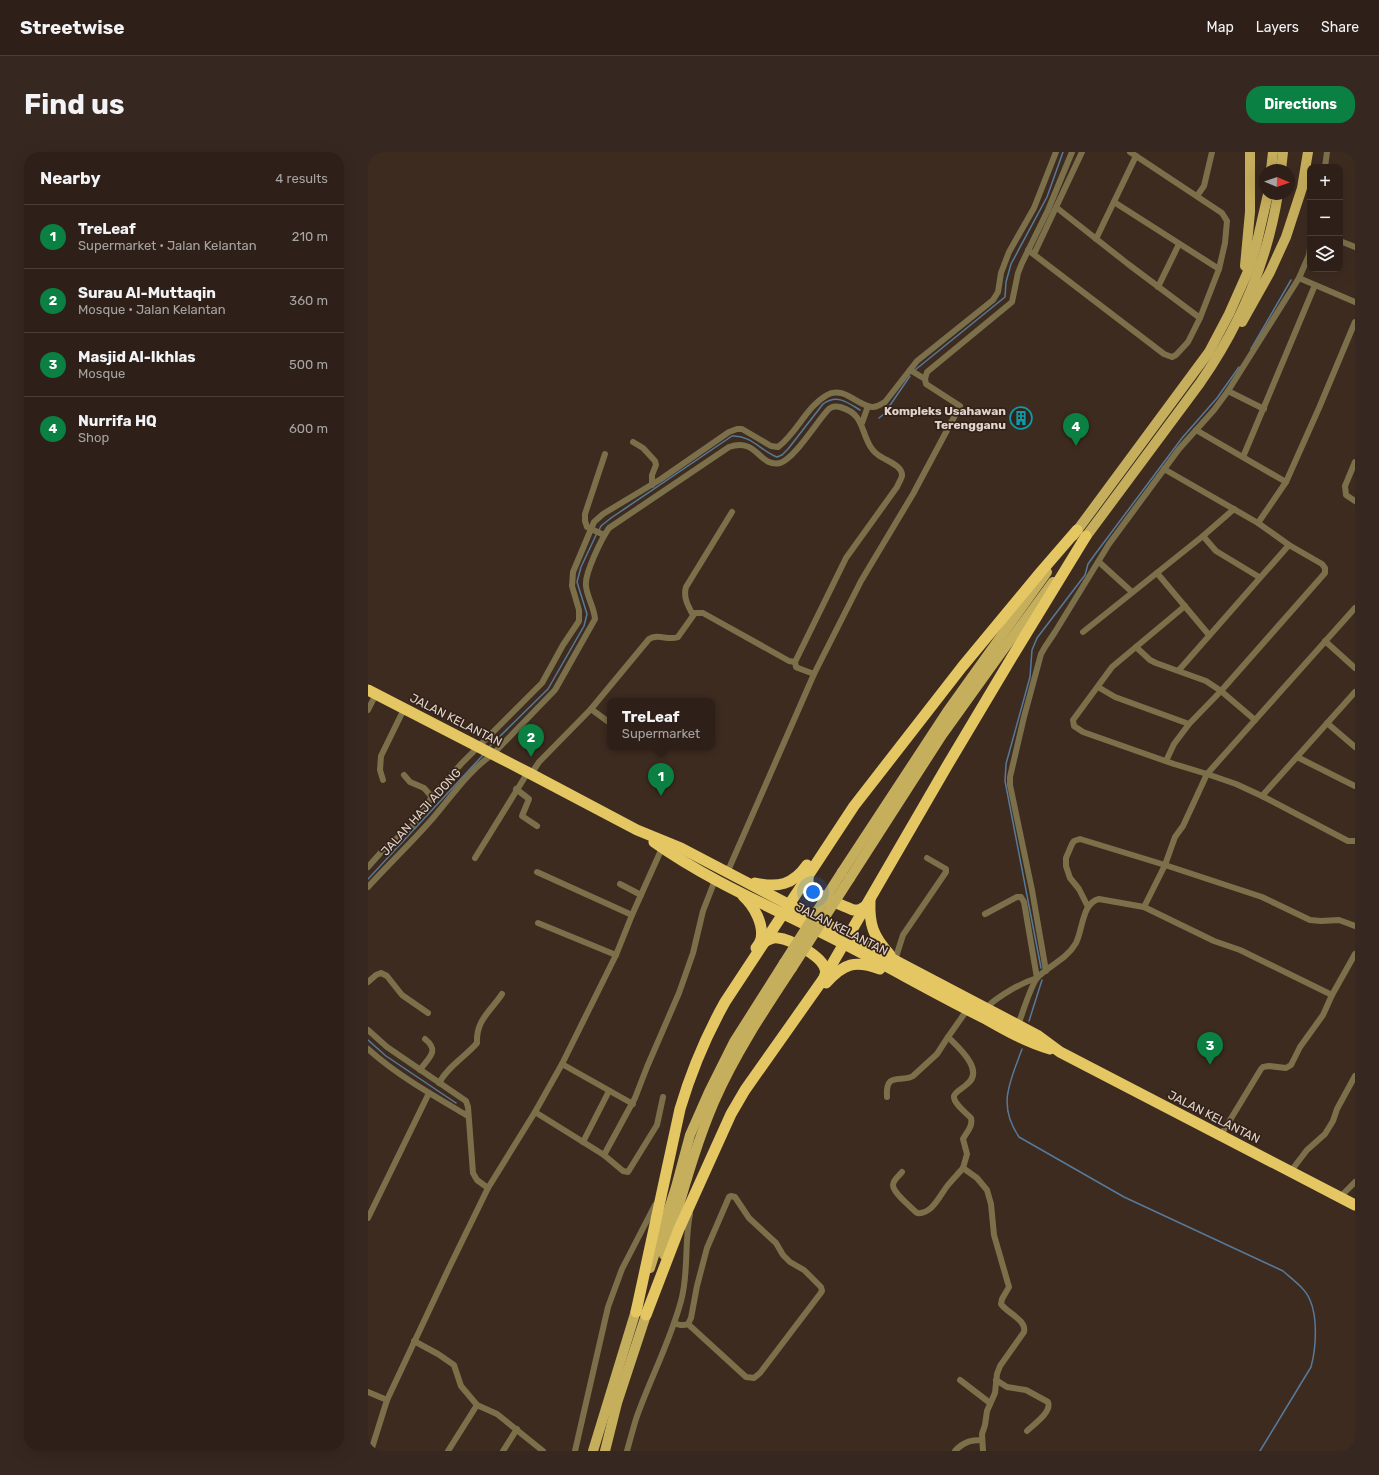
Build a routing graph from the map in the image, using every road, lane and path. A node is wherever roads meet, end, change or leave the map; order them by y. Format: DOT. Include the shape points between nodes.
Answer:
graph roads {
  1 [pos="1056,152"];
  2 [pos="1072,152"];
  3 [pos="1082,152"];
  4 [pos="1130,152"];
  5 [pos="1212,152"];
  6 [pos="1250,152"];
  7 [pos="1273,152"];
  8 [pos="1283,152"];
  9 [pos="1308,152"];
  10 [pos="1327,152"];
  11 [pos="1136,156"];
  12 [pos="1272,164"];
  13 [pos="1282,164"];
  14 [pos="1325,164"];
  15 [pos="1197,196"];
  16 [pos="1267,200"];
  17 [pos="1277,200"];
  18 [pos="1114,202"];
  19 [pos="1057,208"];
  20 [pos="1096,239"];
  21 [pos="1343,242"];
  22 [pos="1180,244"];
  23 [pos="1355,247"];
  24 [pos="1028,250"];
  25 [pos="1034,254"];
  26 [pos="1307,260"];
  27 [pos="1219,269"];
  28 [pos="1299,278"];
  29 [pos="1315,285"];
  30 [pos="1242,286"];
  31 [pos="1158,287"];
  32 [pos="1355,302"];
  33 [pos="1200,318"];
  34 [pos="1355,322"];
  35 [pos="910,370"];
  36 [pos="1208,372"];
  37 [pos="925,379"];
  38 [pos="1228,392"];
  39 [pos="868,406"];
  40 [pos="1264,409"];
  41 [pos="862,424"];
  42 [pos="1196,430"];
  43 [pos="633,442"];
  44 [pos="605,454"];
  45 [pos="1243,457"];
  46 [pos="1355,462"];
  47 [pos="1164,469"];
  48 [pos="1286,482"];
  49 [pos="652,485"];
  50 [pos="1355,501"];
  51 [pos="1234,509"];
  52 [pos="732,512"];
  53 [pos="1258,523"];
  54 [pos="592,530"];
  55 [pos="1077,530"];
  56 [pos="603,534"];
  57 [pos="1086,536"];
  58 [pos="1203,536"];
  59 [pos="1289,544"];
  60 [pos="1099,562"];
  61 [pos="1157,573"];
  62 [pos="1259,578"];
  63 [pos="1132,592"];
  64 [pos="1185,606"];
  65 [pos="1355,608"];
  66 [pos="693,615"];
  67 [pos="1083,632"];
  68 [pos="1209,635"];
  69 [pos="1325,641"];
  70 [pos="1136,647"];
  71 [pos="795,662"];
  72 [pos="1355,668"];
  73 [pos="1179,670"];
  74 [pos="812,674"];
  75 [pos="1098,686"];
  76 [pos="1221,691"];
  77 [pos="372,692"];
  78 [pos="1355,692"];
  79 [pos="591,708"];
  80 [pos="404,709"];
  81 [pos="368,710"];
  82 [pos="1255,720"];
  83 [pos="607,721"];
  84 [pos="1327,723"];
  85 [pos="1189,724"];
  86 [pos="1355,747"];
  87 [pos="485,750"];
  88 [pos="1297,757"];
  89 [pos="1166,761"];
  90 [pos="530,773"];
  91 [pos="1207,774"];
  92 [pos="404,775"];
  93 [pos="383,780"];
  94 [pos="1355,786"];
  95 [pos="516,789"];
  96 [pos="1262,796"];
  97 [pos="432,797"];
  98 [pos="424,811"];
  99 [pos="432,818"];
  100 [pos="536,826"];
  101 [pos="839,827"];
  102 [pos="638,830"];
  103 [pos="1355,841"];
  104 [pos="662,848"];
  105 [pos="476,858"];
  106 [pos="927,858"];
  107 [pos="1165,865"];
  108 [pos="368,867"];
  109 [pos="810,871"];
  110 [pos="537,872"];
  111 [pos="727,873"];
  112 [pos="846,875"];
  113 [pos="744,881"];
  114 [pos="720,882"];
  115 [pos="620,884"];
  116 [pos="368,888"];
  117 [pos="641,895"];
  118 [pos="868,903"];
  119 [pos="1088,907"];
  120 [pos="1144,907"];
  121 [pos="787,909"];
  122 [pos="985,914"];
  123 [pos="632,915"];
  124 [pos="538,923"];
  125 [pos="1355,926"];
  126 [pos="846,939"];
  127 [pos="766,941"];
  128 [pos="1355,954"];
  129 [pos="616,955"];
  130 [pos="895,960"];
  131 [pos="1046,971"];
  132 [pos="744,974"];
  133 [pos="907,977"];
  134 [pos="824,978"];
  135 [pos="1037,978"];
  136 [pos="368,982"];
  137 [pos="502,994"];
  138 [pos="1332,995"];
  139 [pos="812,998"];
  140 [pos="986,1008"];
  141 [pos="967,1010"];
  142 [pos="428,1013"];
  143 [pos="1018,1025"];
  144 [pos="368,1030"];
  145 [pos="948,1037"];
  146 [pos="425,1039"];
  147 [pos="368,1049"];
  148 [pos="1060,1052"];
  149 [pos="562,1064"];
  150 [pos="420,1070"];
  151 [pos="1355,1076"];
  152 [pos="439,1083"];
  153 [pos="609,1091"];
  154 [pos="429,1093"];
  155 [pos="663,1097"];
  156 [pos="887,1097"];
  157 [pos="633,1104"];
  158 [pos="535,1112"];
  159 [pos="468,1116"];
  160 [pos="1221,1135"];
  161 [pos="583,1142"];
  162 [pos="671,1149"];
  163 [pos="604,1155"];
  164 [pos="963,1168"];
  165 [pos="1291,1171"];
  166 [pos="902,1172"];
  167 [pos="1355,1182"];
  168 [pos="488,1188"];
  169 [pos="696,1191"];
  170 [pos="1340,1197"];
  171 [pos="1355,1205"];
  172 [pos="368,1218"];
  173 [pos="641,1313"];
  174 [pos="674,1323"];
  175 [pos="688,1324"];
  176 [pos="414,1341"];
  177 [pos="960,1380"];
  178 [pos="996,1380"];
  179 [pos="368,1392"];
  180 [pos="387,1400"];
  181 [pos="990,1403"];
  182 [pos="477,1405"];
  183 [pos="517,1429"];
  184 [pos="1027,1431"];
  185 [pos="982,1440"];
  186 [pos="371,1451"];
  187 [pos="448,1451"];
  188 [pos="503,1451"];
  189 [pos="543,1451"];
  190 [pos="575,1451"];
  191 [pos="593,1451"];
  192 [pos="605,1451"];
  193 [pos="627,1451"];
  194 [pos="955,1451"];
  195 [pos="983,1451"];
  1 -- 35 [label="street" via="1034,208 1009,252 998,292 993,300 917,361"];
  2 -- 24 [label="street"];
  3 -- 19 [label="street"];
  4 -- 11 [label="street"];
  5 -- 15 [label="street" via="1204,186"];
  6 -- 30 [label="main road" via="1250,212"];
  7 -- 12 [label="main road"];
  8 -- 13 [label="main road"];
  9 -- 36 [label="main road" via="1302,188 1286,237 1246,316"];
  10 -- 14 [label="street"];
  11 -- 15 [label="street"];
  11 -- 18 [label="street"];
  15 -- 27 [label="street" via="1222,213 1227,222"];
  16 -- 30 [label="main road" via="1253,258"];
  17 -- 36 [label="main road" via="1256,280"];
  18 -- 20 [label="street"];
  18 -- 22 [label="street"];
  19 -- 20 [label="street"];
  19 -- 25 [label="street"];
  20 -- 31 [label="street"];
  21 -- 23 [label="street"];
  22 -- 27 [label="street"];
  22 -- 31 [label="street"];
  24 -- 25 [label="street"];
  24 -- 37 [label="street" via="1018,273 1012,302 930,369"];
  25 -- 33 [label="street" via="1168,356 1176,355 1188,342"];
  26 -- 28 [label="street"];
  27 -- 33 [label="street"];
  28 -- 29 [label="street"];
  28 -- 38 [label="street"];
  29 -- 32 [label="street"];
  29 -- 40 [label="street"];
  30 -- 55 [label="main road" via="1209,352"];
  31 -- 33 [label="street"];
  34 -- 48 [label="street"];
  35 -- 37 [label="street"];
  35 -- 39 [label="street" via="885,402 879,406"];
  36 -- 57 [label="main road"];
  37 -- 74 [label="street" via="926,384 960,406 913,494 860,581"];
  38 -- 40 [label="street"];
  38 -- 42 [label="street"];
  39 -- 41 [label="street"];
  39 -- 49 [label="street" via="844,394 828,394 814,405 785,442 778,447 771,446 742,429 737,429"];
  40 -- 45 [label="street"];
  41 -- 56 [label="street" via="857,416 846,409 828,409 796,450 780,463 767,461 743,444 729,447 623,517"];
  41 -- 71 [label="street" via="870,447 896,465 902,476 897,488 846,558"];
  42 -- 45 [label="street"];
  42 -- 47 [label="street"];
  43 -- 49 [label="street" via="643,448 656,462"];
  44 -- 54 [label="street" via="585,514 587,527"];
  45 -- 48 [label="street"];
  46 -- 50 [label="street" via="1344,486 1346,495"];
  47 -- 51 [label="street"];
  47 -- 60 [label="street" via="1109,544"];
  48 -- 53 [label="street"];
  49 -- 54 [label="street" via="603,514 594,522"];
  51 -- 53 [label="street"];
  51 -- 58 [label="street"];
  52 -- 66 [label="street" via="686,587 686,602"];
  53 -- 59 [label="street"];
  54 -- 56 [label="street"];
  54 -- 87 [label="street" via="573,572 572,586 580,616 576,626 542,683"];
  55 -- 101 [label="highway" via="943,691"];
  55 -- 112 [label="main road" via="946,712"];
  56 -- 87 [label="street" via="587,575 586,585 595,613 592,626 555,690"];
  57 -- 112 [label="main road" via="942,735"];
  57 -- 118 [label="highway" via="1008,663"];
  58 -- 61 [label="street"];
  58 -- 62 [label="street" via="1216,551"];
  59 -- 62 [label="street"];
  59 -- 76 [label="street" via="1322,564 1325,573"];
  60 -- 63 [label="street"];
  60 -- 131 [label="street" via="1041,654 1010,777"];
  61 -- 63 [label="street"];
  61 -- 64 [label="street"];
  62 -- 68 [label="street"];
  63 -- 67 [label="street"];
  64 -- 68 [label="street"];
  64 -- 70 [label="street"];
  65 -- 69 [label="street"];
  66 -- 71 [label="street" via="697,612 703,613"];
  66 -- 79 [label="street" via="678,637 673,639 653,636"];
  68 -- 73 [label="street"];
  69 -- 72 [label="street"];
  69 -- 82 [label="street"];
  70 -- 73 [label="street" via="1150,660"];
  70 -- 75 [label="street" via="1112,667"];
  71 -- 74 [label="street" via="796,667"];
  73 -- 76 [label="street" via="1206,681"];
  74 -- 111 [label="street"];
  75 -- 85 [label="street" via="1115,697"];
  75 -- 89 [label="street" via="1072,720 1074,726 1083,732"];
  76 -- 82 [label="street"];
  76 -- 85 [label="street"];
  77 -- 80 [label="highway, JALAN KELANTAN"];
  77 -- 81 [label="street"];
  78 -- 84 [label="street"];
  79 -- 83 [label="street"];
  79 -- 90 [label="street"];
  80 -- 87 [label="highway, JALAN KELANTAN"];
  80 -- 93 [label="street" via="381,756 380,770"];
  82 -- 91 [label="street"];
  84 -- 86 [label="street"];
  84 -- 88 [label="street"];
  85 -- 89 [label="street" via="1174,744"];
  87 -- 90 [label="highway, JALAN KELANTAN"];
  87 -- 97 [label="street"];
  87 -- 99 [label="street, JALAN HAJI ADONG" via="481,762"];
  88 -- 94 [label="street"];
  88 -- 96 [label="street"];
  89 -- 91 [label="street"];
  90 -- 95 [label="street"];
  90 -- 102 [label="highway, JALAN KELANTAN"];
  91 -- 96 [label="street"];
  91 -- 107 [label="street" via="1183,826 1175,837"];
  92 -- 97 [label="street" via="410,782 424,788"];
  95 -- 100 [label="street" via="529,799 522,816"];
  95 -- 105 [label="street"];
  96 -- 103 [label="street" via="1348,841"];
  97 -- 98 [label="street"];
  98 -- 99 [label="street"];
  98 -- 108 [label="street"];
  99 -- 116 [label="street, JALAN HAJI ADONG"];
  101 -- 109 [label="highway"];
  101 -- 113 [label="highway" via="796,878 779,886"];
  102 -- 104 [label="highway, JALAN KELANTAN"];
  102 -- 111 [label="highway, JALAN KELANTAN" via="681,848"];
  104 -- 114 [label="highway, JALAN KELANTAN"];
  104 -- 117 [label="street"];
  106 -- 130 [label="street" via="946,869 946,872 903,935"];
  107 -- 119 [label="street" via="1084,840 1074,841 1066,858 1067,872"];
  107 -- 120 [label="street"];
  107 -- 125 [label="street" via="1262,897 1310,920 1339,920"];
  109 -- 118 [label="highway" via="808,881 817,892 853,910 859,910"];
  109 -- 121 [label="highway"];
  110 -- 123 [label="street"];
  111 -- 113 [label="highway, JALAN KELANTAN"];
  112 -- 173 [label="main road, bridge" via="788,966 734,1042 699,1113 690,1135"];
  113 -- 121 [label="highway, JALAN KELANTAN"];
  114 -- 121 [label="highway, JALAN KELANTAN"];
  114 -- 132 [label="highway" via="744,897 755,910 760,925 761,939"];
  114 -- 157 [label="street" via="703,911 684,980"];
  115 -- 117 [label="street"];
  117 -- 123 [label="street"];
  118 -- 126 [label="highway"];
  118 -- 130 [label="highway" via="870,921 876,936"];
  119 -- 120 [label="street" via="1094,900 1099,899"];
  119 -- 131 [label="street" via="1071,951"];
  120 -- 138 [label="street"];
  121 -- 126 [label="highway, JALAN KELANTAN"];
  121 -- 127 [label="highway"];
  122 -- 135 [label="street" via="1017,897 1021,898 1024,902"];
  123 -- 129 [label="street"];
  124 -- 129 [label="street"];
  126 -- 130 [label="highway, JALAN KELANTAN"];
  126 -- 133 [label="highway, JALAN KELANTAN"];
  126 -- 134 [label="highway"];
  127 -- 132 [label="highway"];
  127 -- 134 [label="highway" via="778,938 816,956 825,969"];
  128 -- 138 [label="street"];
  129 -- 149 [label="street"];
  130 -- 140 [label="highway, JALAN KELANTAN"];
  131 -- 135 [label="street"];
  132 -- 162 [label="highway" via="710,1028 699,1054 687,1086"];
  133 -- 139 [label="highway" via="868,965 855,964 842,968"];
  133 -- 141 [label="highway, JALAN KELANTAN"];
  134 -- 139 [label="highway"];
  135 -- 140 [label="street" via="993,1001"];
  135 -- 143 [label="street"];
  136 -- 142 [label="street" via="376,974 387,976 402,995"];
  137 -- 152 [label="street" via="483,1016 476,1036 477,1043"];
  138 -- 160 [label="street" via="1323,1015 1300,1047 1291,1065 1286,1068 1269,1066 1261,1069"];
  139 -- 169 [label="highway" via="744,1090 730,1114"];
  140 -- 143 [label="highway, JALAN KELANTAN"];
  141 -- 145 [label="street"];
  141 -- 148 [label="highway, JALAN KELANTAN" via="1033,1044"];
  143 -- 148 [label="highway, JALAN KELANTAN"];
  144 -- 150 [label="street"];
  145 -- 156 [label="street" via="936,1054 913,1076 909,1079 897,1078 891,1081 886,1088"];
  145 -- 164 [label="street" via="965,1053 972,1067 973,1076 969,1083 954,1097 972,1122 963,1139 967,1154"];
  146 -- 150 [label="street" via="433,1048"];
  147 -- 154 [label="street"];
  148 -- 160 [label="highway, JALAN KELANTAN"];
  149 -- 153 [label="street"];
  149 -- 158 [label="street"];
  150 -- 152 [label="street"];
  151 -- 165 [label="street" via="1337,1108 1334,1121"];
  152 -- 159 [label="street" via="466,1101"];
  153 -- 157 [label="street"];
  153 -- 161 [label="street"];
  154 -- 159 [label="street"];
  154 -- 172 [label="street"];
  155 -- 163 [label="street" via="657,1125 630,1170 623,1171"];
  157 -- 163 [label="street"];
  158 -- 161 [label="street"];
  158 -- 168 [label="street"];
  159 -- 168 [label="street" via="473,1172 477,1180"];
  160 -- 165 [label="highway, JALAN KELANTAN"];
  161 -- 163 [label="street"];
  162 -- 173 [label="highway"];
  162 -- 190 [label="street" via="654,1208 622,1269 608,1307"];
  164 -- 166 [label="street" via="933,1206 921,1213 917,1213 895,1191 894,1180"];
  164 -- 178 [label="street" via="977,1178 987,1190 994,1235 1009,1287 1001,1304 1023,1324 1025,1329 1000,1366"];
  165 -- 170 [label="highway, JALAN KELANTAN"];
  167 -- 170 [label="street"];
  168 -- 176 [label="street"];
  169 -- 173 [label="highway"];
  169 -- 174 [label="street" via="688,1226 684,1288"];
  170 -- 171 [label="highway, JALAN KELANTAN"];
  173 -- 191 [label="main road"];
  173 -- 192 [label="main road"];
  174 -- 175 [label="street" via="682,1326"];
  174 -- 193 [label="street" via="636,1418"];
  175 -- 175 [label="street" via="746,1376 754,1378 820,1294 821,1287 804,1270 783,1255 776,1242 749,1218 735,1197 731,1196 707,1248"];
  176 -- 180 [label="street"];
  176 -- 182 [label="street" via="454,1365 461,1386"];
  177 -- 181 [label="street"];
  178 -- 181 [label="street" via="995,1393"];
  178 -- 184 [label="street" via="1007,1387 1026,1390 1048,1402 1048,1410"];
  179 -- 180 [label="street"];
  180 -- 186 [label="street"];
  181 -- 185 [label="street"];
  182 -- 183 [label="street" via="497,1414"];
  182 -- 187 [label="street"];
  183 -- 188 [label="street"];
  183 -- 189 [label="street"];
  185 -- 194 [label="street" via="966,1441"];
  185 -- 195 [label="street"];
}
